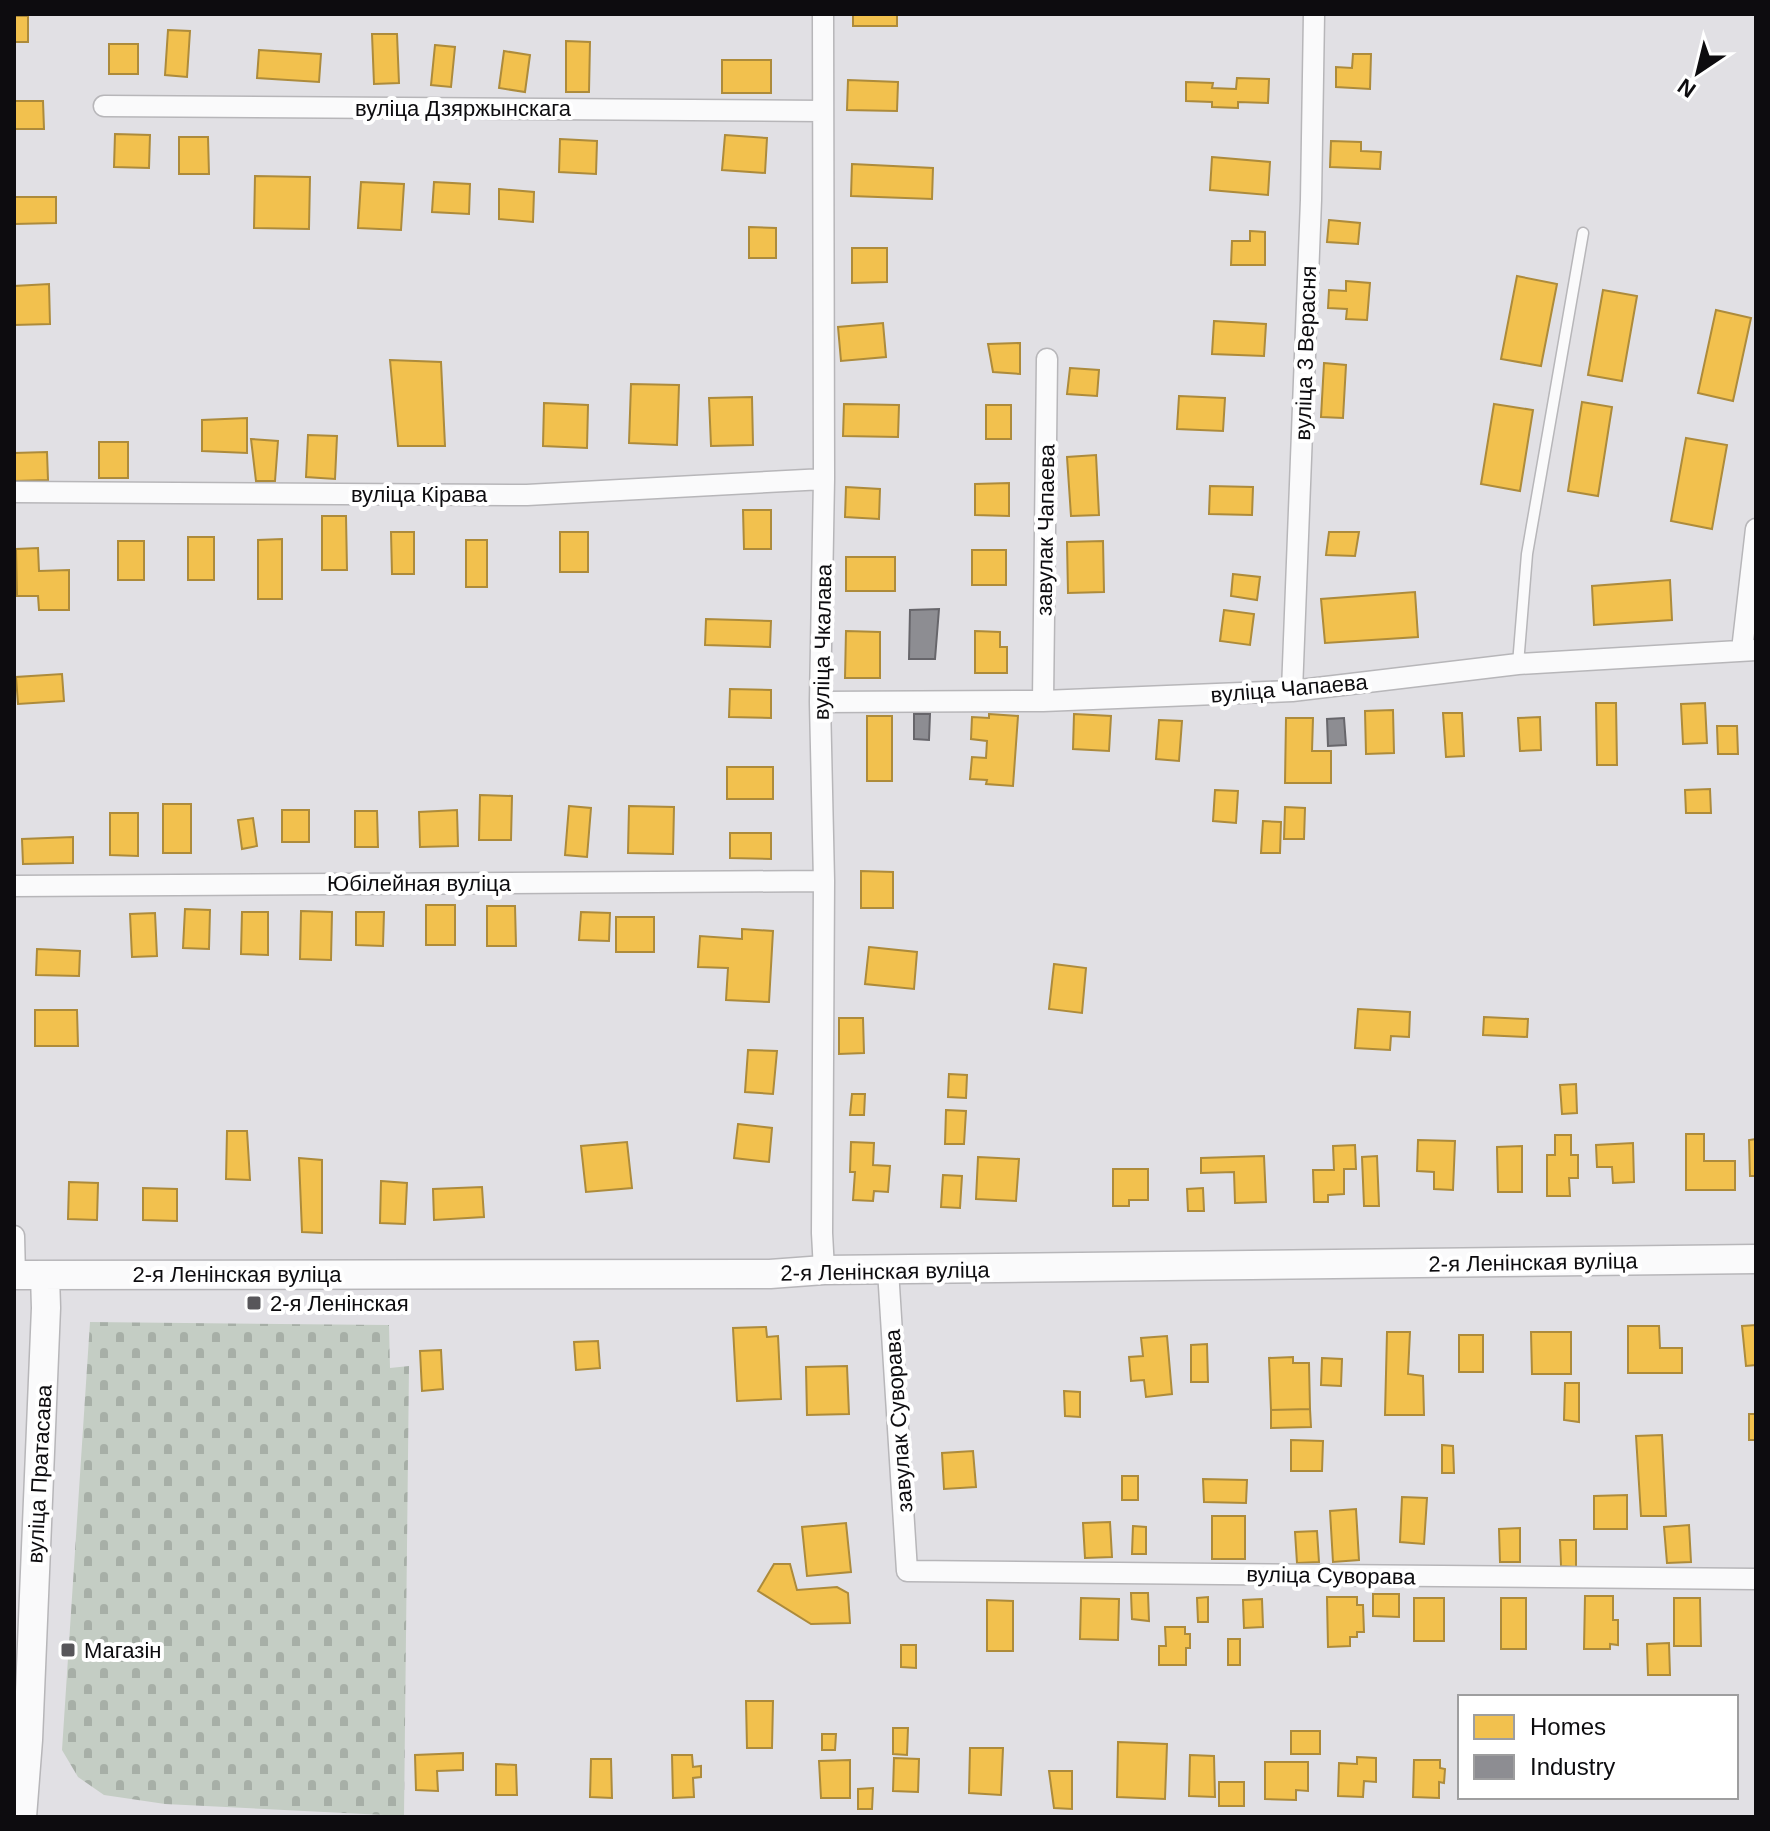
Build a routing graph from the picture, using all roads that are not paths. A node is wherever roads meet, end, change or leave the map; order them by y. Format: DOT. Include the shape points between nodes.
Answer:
graph roads {
  1 [pos="823,14"];
  2 [pos="1314,14"];
  3 [pos="104,106"];
  4 [pos="822,111"];
  5 [pos="1583,233"];
  6 [pos="1047,359"];
  7 [pos="824,479"];
  8 [pos="14,492"];
  9 [pos="1756,529"];
  10 [pos="1749,650"];
  11 [pos="1518,664"];
  12 [pos="1292,691"];
  13 [pos="1043,701"];
  14 [pos="820,702"];
  15 [pos="824,881"];
  16 [pos="14,886"];
  17 [pos="14,1236"];
  18 [pos="1756,1259"];
  19 [pos="824,1270"];
  20 [pos="888,1270"];
  21 [pos="14,1275"];
  22 [pos="45,1275"];
  23 [pos="907,1571"];
  24 [pos="1756,1579"];
  25 [pos="23,1608"];
  26 [pos="27,1817"];
  1 -- 4 [label="street, вуліца Чкалава"];
  2 -- 12 [label="street, вуліца 3 Верасня"];
  3 -- 4 [label="street, вуліца Дзяржынскага"];
  4 -- 7 [label="street, вуліца Чкалава"];
  5 -- 11 [label="lane" via="1527,554"];
  6 -- 13 [label="street, завулак Чапаева"];
  7 -- 8 [label="street, вуліца Кірава" via="527,495"];
  7 -- 14 [label="street, вуліца Чкалава"];
  9 -- 10 [label="street"];
  10 -- 11 [label="street, вуліца Чапаева"];
  11 -- 12 [label="street, вуліца Чапаева"];
  12 -- 13 [label="street, вуліца Чапаева"];
  13 -- 14 [label="street, вуліца Чапаева"];
  14 -- 15 [label="street, вуліца Чкалава"];
  15 -- 16 [label="street, Юбілейная вуліца"];
  15 -- 19 [label="street, вуліца Чкалава"];
  17 -- 21 [label="street"];
  18 -- 20 [label="main road, 2-я Ленінская вуліца"];
  19 -- 20 [label="main road, 2-я Ленінская вуліца"];
  19 -- 22 [label="main road, 2-я Ленінская вуліца"];
  20 -- 23 [label="street, завулак Суворава"];
  21 -- 22 [label="main road, 2-я Ленінская вуліца"];
  22 -- 25 [label="main road, вуліца Пратасава"];
  23 -- 24 [label="street, вуліца Суворава"];
  25 -- 26 [label="main road, вуліца Пратасава"];
}
